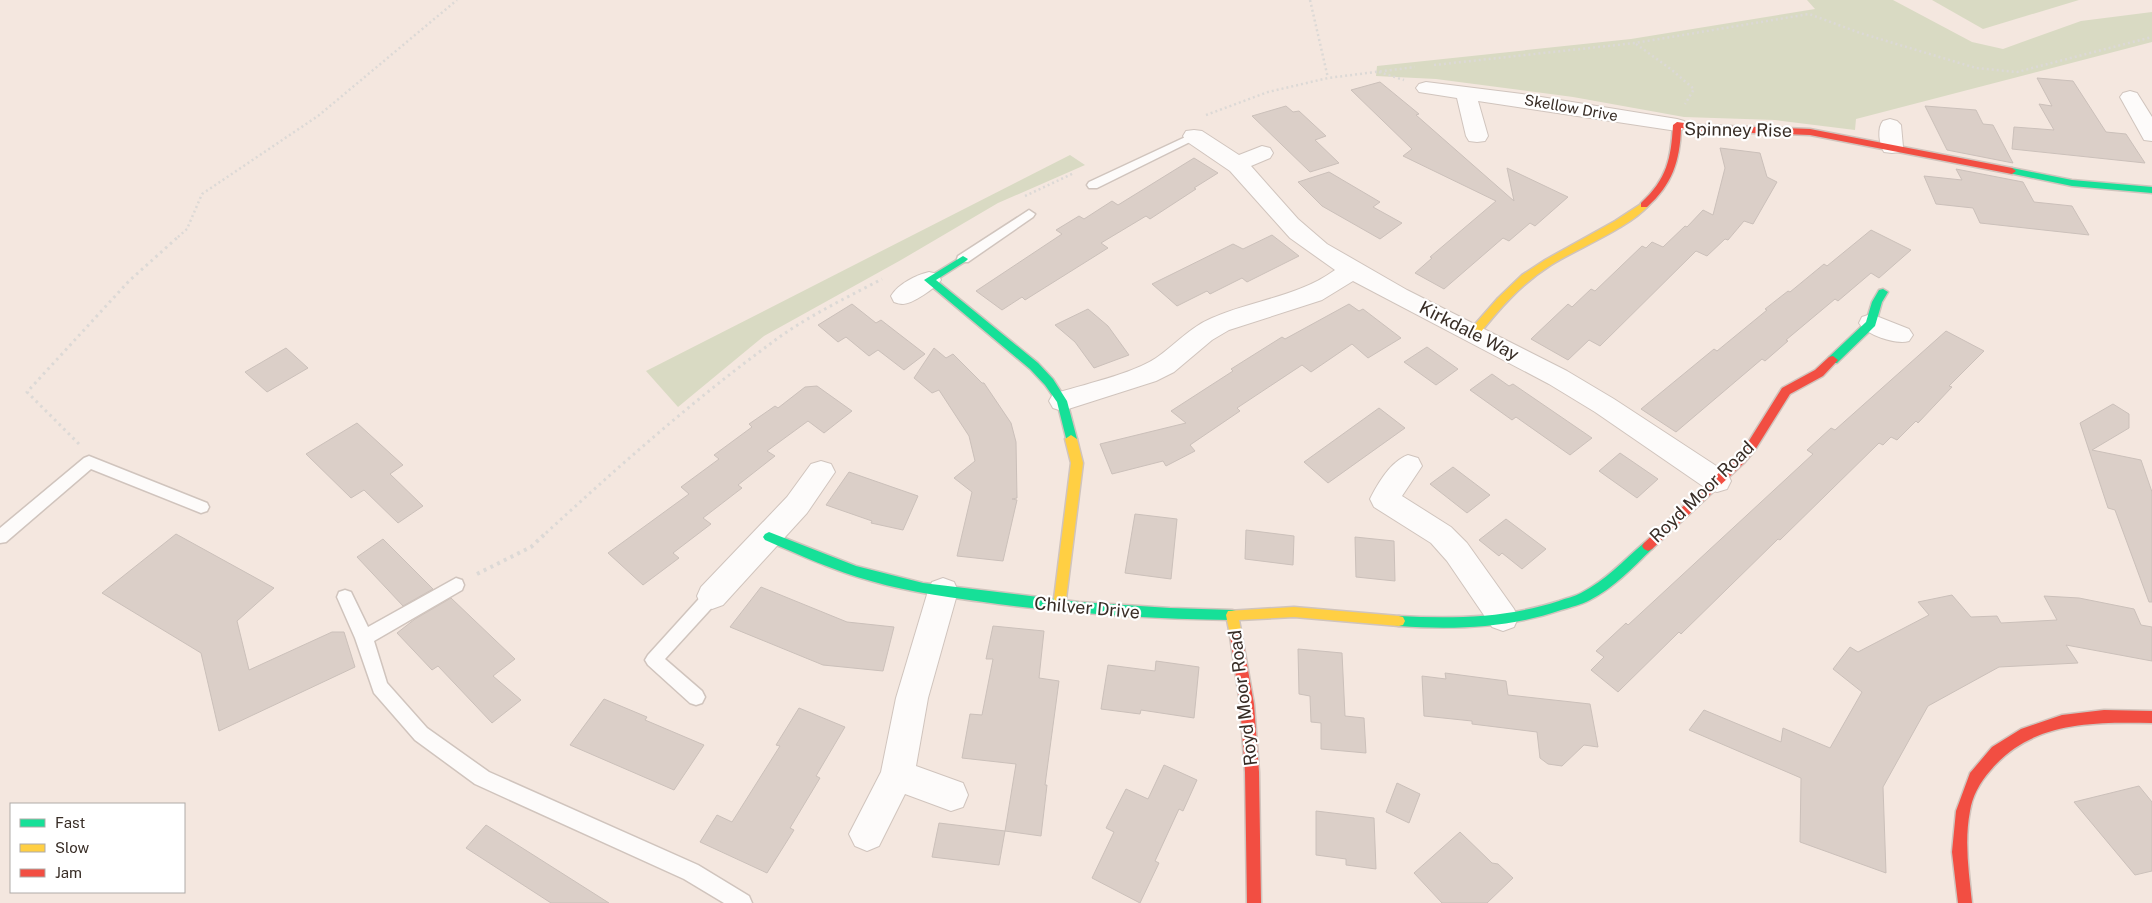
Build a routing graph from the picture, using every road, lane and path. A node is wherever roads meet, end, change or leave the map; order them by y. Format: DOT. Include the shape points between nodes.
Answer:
graph roads {
  1 [pos="457,0"];
  2 [pos="1310,0"];
  3 [pos="1635,43"];
  4 [pos="1328,78"];
  5 [pos="1426,88"];
  6 [pos="1466,93"];
  7 [pos="2130,97"];
  8 [pos="1677,125"];
  9 [pos="1890,125"];
  10 [pos="2152,135"];
  11 [pos="1194,136"];
  12 [pos="1477,136"];
  13 [pos="1892,147"];
  14 [pos="1262,153"];
  15 [pos="1237,164"];
  16 [pos="1092,186"];
  17 [pos="2152,190"];
  18 [pos="1030,214"];
  19 [pos="963,259"];
  20 [pos="1352,268"];
  21 [pos="929,280"];
  22 [pos="1883,292"];
  23 [pos="903,296"];
  24 [pos="1871,322"];
  25 [pos="1473,334"];
  26 [pos="1900,335"];
  27 [pos="1062,402"];
  28 [pos="89,462"];
  29 [pos="1408,466"];
  30 [pos="821,472"];
  31 [pos="1717,481"];
  32 [pos="201,507"];
  33 [pos="769,537"];
  34 [pos="0,538"];
  35 [pos="456,585"];
  36 [pos="943,591"];
  37 [pos="712,596"];
  38 [pos="345,598"];
  39 [pos="1059,607"];
  40 [pos="1232,614"];
  41 [pos="1503,618"];
  42 [pos="364,638"];
  43 [pos="696,697"];
  44 [pos="2152,716"];
  45 [pos="898,775"];
  46 [pos="951,795"];
  47 [pos="867,834"];
  48 [pos="742,903"];
  49 [pos="1254,903"];
  50 [pos="1965,903"];
  1 -- 28 [label="path" via="318,116 202,194 188,229 129,281 26,392 83,448"];
  2 -- 4 [label="path"];
  3 -- 8 [label="path" via="1694,90 1677,115"];
  5 -- 6 [label="street, Skellow Drive"];
  6 -- 8 [label="street, Skellow Drive"];
  6 -- 12 [label="street"];
  7 -- 10 [label="street"];
  8 -- 13 [label="street, Spinney Rise" via="1810,132"];
  8 -- 25 [label="street, Spinney Rise" via="1678,154 1661,191 1637,212 1534,271 1515,287"];
  9 -- 13 [label="street"];
  11 -- 15 [label="street, Kirkdale Way"];
  11 -- 16 [label="lane"];
  13 -- 17 [label="street, Spinney Rise" via="2072,183"];
  14 -- 15 [label="street"];
  15 -- 20 [label="street, Kirkdale Way" via="1300,235"];
  18 -- 19 [label="lane"];
  19 -- 21 [label="street"];
  20 -- 25 [label="street, Kirkdale Way"];
  20 -- 27 [label="street" via="1313,294 1220,324 1148,374"];
  21 -- 23 [label="street"];
  21 -- 27 [label="street" via="1034,366"];
  22 -- 24 [label="street, Royd Moor Road"];
  24 -- 26 [label="street"];
  24 -- 31 [label="street, Royd Moor Road" via="1819,372 1786,392 1752,447"];
  25 -- 31 [label="street, Kirkdale Way" via="1571,385"];
  27 -- 39 [label="street" via="1077,463"];
  28 -- 32 [label="lane"];
  28 -- 34 [label="lane"];
  29 -- 41 [label="street" via="1375,504 1441,535 1457,552"];
  30 -- 33 [label="street"];
  31 -- 41 [label="street, Royd Moor Road" via="1617,575 1588,596 1556,608"];
  33 -- 36 [label="street, Chilver Drive" via="840,567 888,581"];
  33 -- 37 [label="street"];
  35 -- 42 [label="lane"];
  36 -- 39 [label="street, Chilver Drive"];
  36 -- 45 [label="street" via="912,698"];
  37 -- 43 [label="lane" via="654,660"];
  38 -- 42 [label="lane"];
  39 -- 40 [label="street, Chilver Drive" via="1151,614"];
  40 -- 41 [label="street, Royd Moor Road" via="1303,612 1435,624"];
  40 -- 49 [label="street, Royd Moor Road" via="1247,704 1252,772"];
  42 -- 48 [label="lane" via="380,687 421,734 482,778 691,872"];
  44 -- 50 [label="street" via="2097,714 2046,722 2005,743 1989,758 1969,789 1960,820 1958,864"];
  45 -- 46 [label="street"];
  45 -- 47 [label="street"];
}
